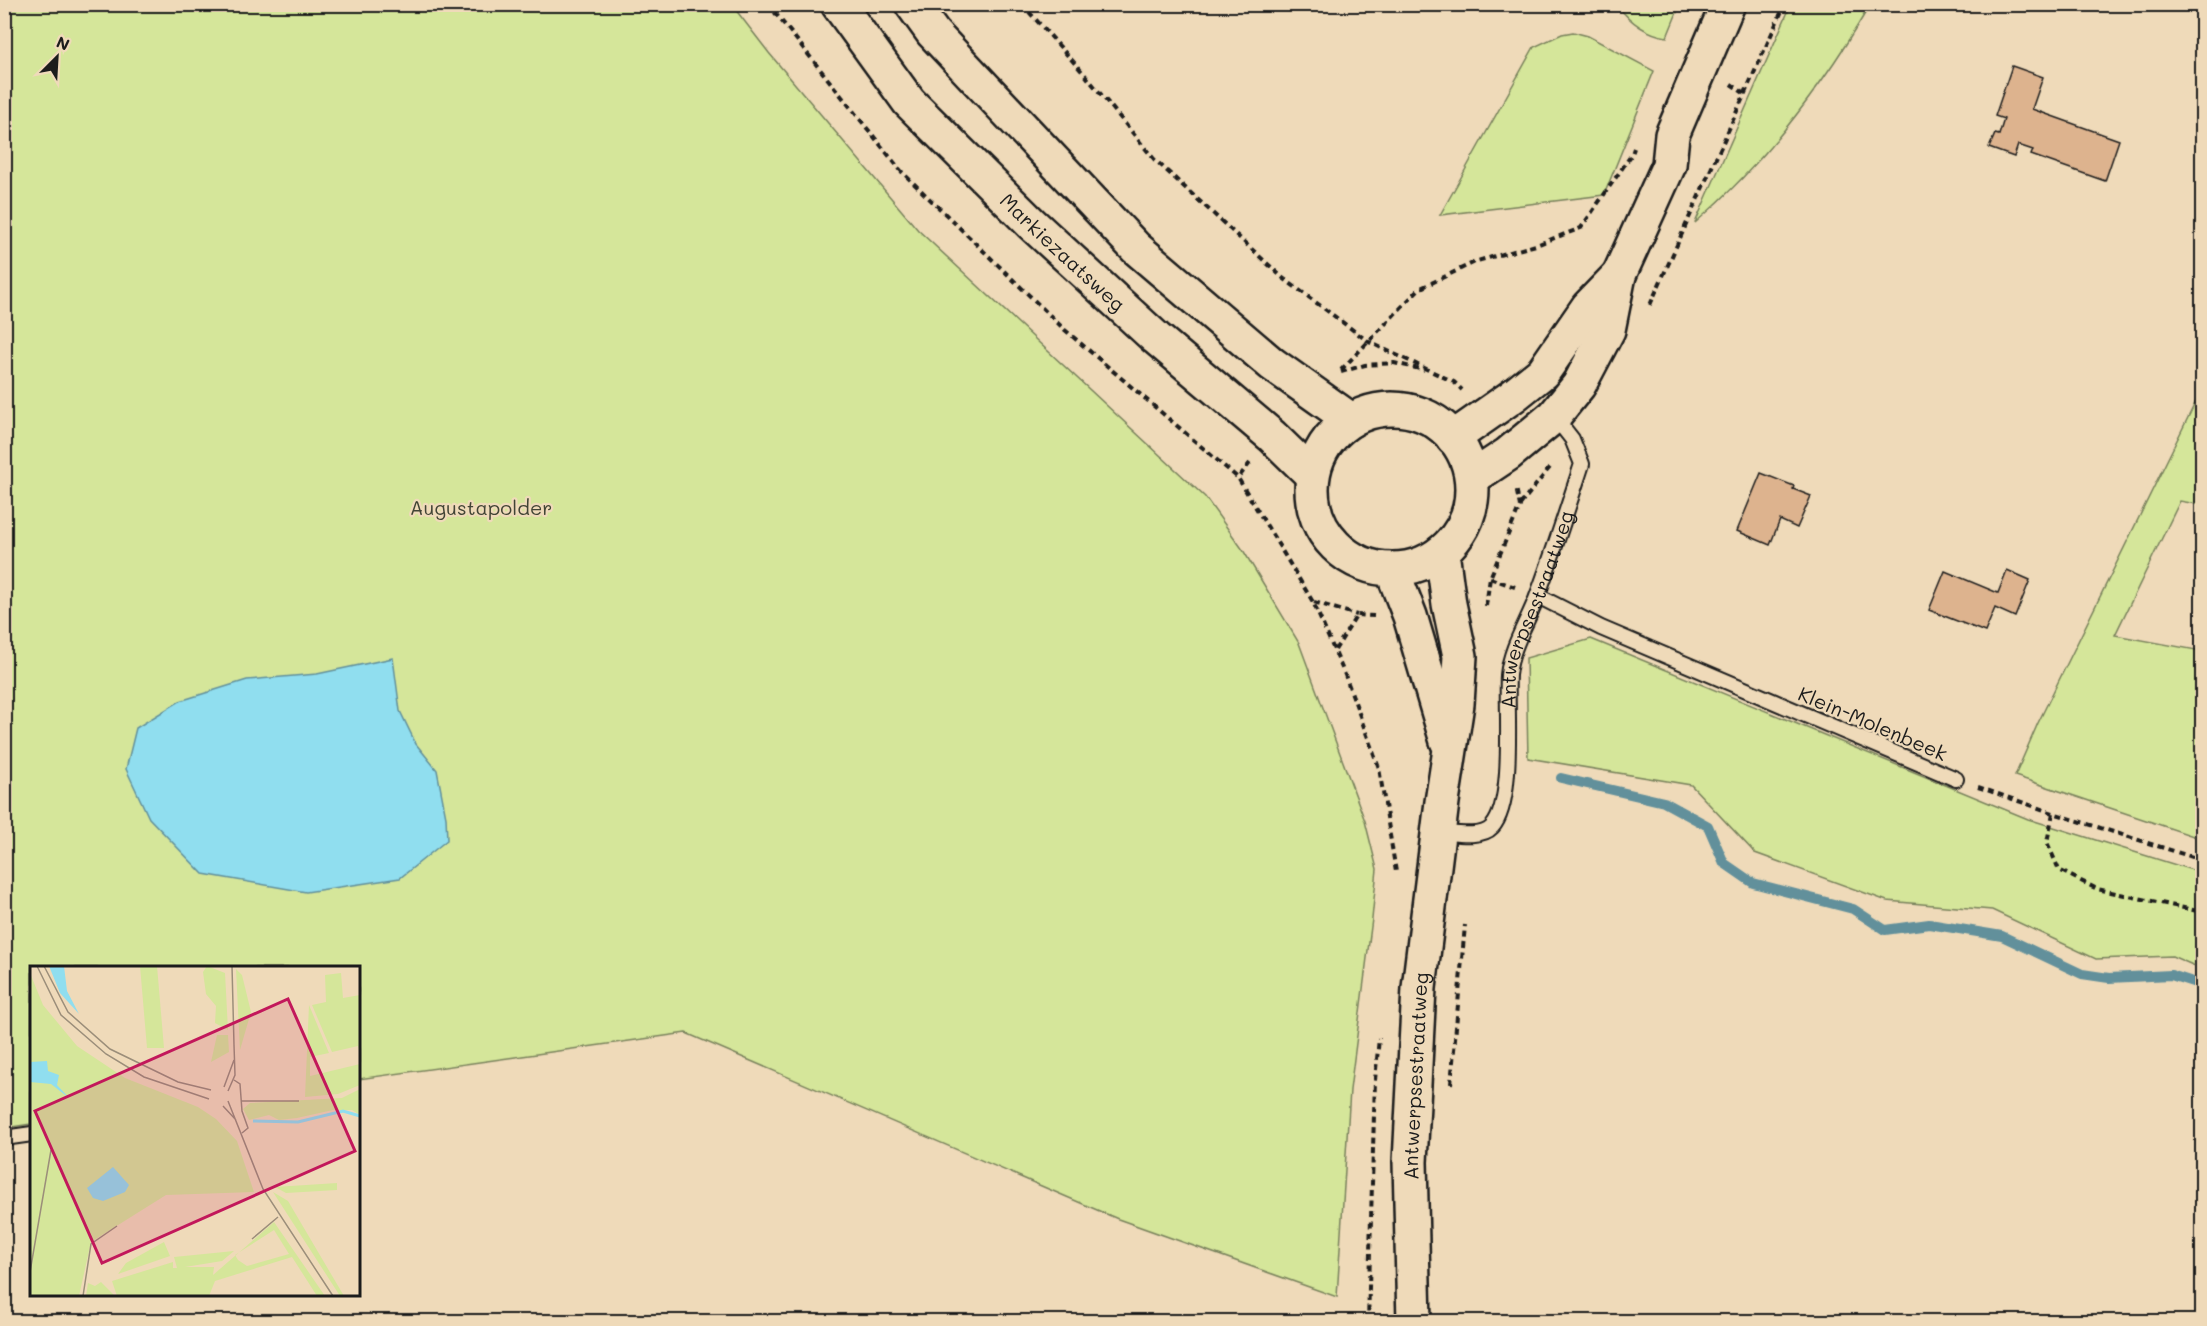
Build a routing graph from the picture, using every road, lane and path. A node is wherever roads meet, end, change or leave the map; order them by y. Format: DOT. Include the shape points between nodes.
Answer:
graph roads {
  1 [pos="768,4"];
  2 [pos="838,4"];
  3 [pos="912,4"];
  4 [pos="1022,4"];
  5 [pos="1728,4"];
  6 [pos="1752,4"];
  7 [pos="1669,165"];
  8 [pos="1581,228"];
  9 [pos="1619,275"];
  10 [pos="1339,372"];
  11 [pos="1434,373"];
  12 [pos="1554,416"];
  13 [pos="1351,420"];
  14 [pos="1453,438"];
  15 [pos="1312,475"];
  16 [pos="1238,478"];
  17 [pos="1472,478"];
  18 [pos="1442,552"];
  19 [pos="1392,570"];
  20 [pos="1490,578"];
  21 [pos="1538,596"];
  22 [pos="1313,602"];
  23 [pos="1486,609"];
  24 [pos="1357,615"];
  25 [pos="1334,650"];
  26 [pos="1450,752"];
  27 [pos="1379,768"];
  28 [pos="1956,779"];
  29 [pos="2053,813"];
  30 [pos="1439,832"];
  31 [pos="2202,860"];
  32 [pos="2202,912"];
  33 [pos="1465,918"];
  34 [pos="1451,1093"];
  35 [pos="30,1134"];
  36 [pos="4,1138"];
  37 [pos="1414,1322"];
  1 -- 16 [label="path" via="902,172 1065,330"];
  2 -- 15 [label="main road, Markiezaatsweg" via="917,110 1032,224"];
  3 -- 13 [label="main road" via="933,33 1136,248 1272,364"];
  4 -- 8 [label="path" via="1155,159 1282,278 1369,342 1419,289 1477,261"];
  5 -- 7 [label="main road" via="1672,135"];
  6 -- 7 [label="main road" via="1691,142"];
  7 -- 9 [label="main road"];
  9 -- 12 [label="main road" via="1608,330 1579,385"];
  9 -- 14 [label="main road" via="1588,307 1543,372"];
  10 -- 11 [label="path" via="1394,363"];
  12 -- 17 [label="main road"];
  12 -- 21 [label="lane, Antwerpsestraatweg" via="1572,439 1582,464"];
  13 -- 14 [label="main road" via="1378,410 1405,410 1432,419"];
  13 -- 15 [label="main road" via="1333,434 1320,452"];
  14 -- 17 [label="main road"];
  15 -- 19 [label="main road" via="1312,503 1322,529 1340,550 1365,565"];
  17 -- 18 [label="main road" via="1472,500 1466,520"];
  18 -- 19 [label="main road" via="1418,565"];
  18 -- 26 [label="main road, Antwerpsestraatweg" via="1460,656"];
  19 -- 26 [label="main road, Antwerpsestraatweg" via="1410,616"];
  20 -- 23 [label="path"];
  21 -- 28 [label="lane, Klein-Molenbeek" via="1601,628"];
  21 -- 30 [label="lane, Antwerpsestraatweg" via="1509,672 1505,792 1500,814 1491,828 1483,832"];
  22 -- 24 [label="path"];
  25 -- 27 [label="path"];
  26 -- 30 [label="main road, Antwerpsestraatweg"];
  28 -- 29 [label="path, Klein-Molenbeek"];
  29 -- 31 [label="path, Klein-Molenbeek"];
  29 -- 32 [label="path" via="2047,842 2060,870 2097,889"];
  30 -- 37 [label="main road, Antwerpsestraatweg" via="1419,988 1415,1058 1410,1162"];
  33 -- 34 [label="path, Antwerpsestraatweg"];
  35 -- 36 [label="lane"];
}
